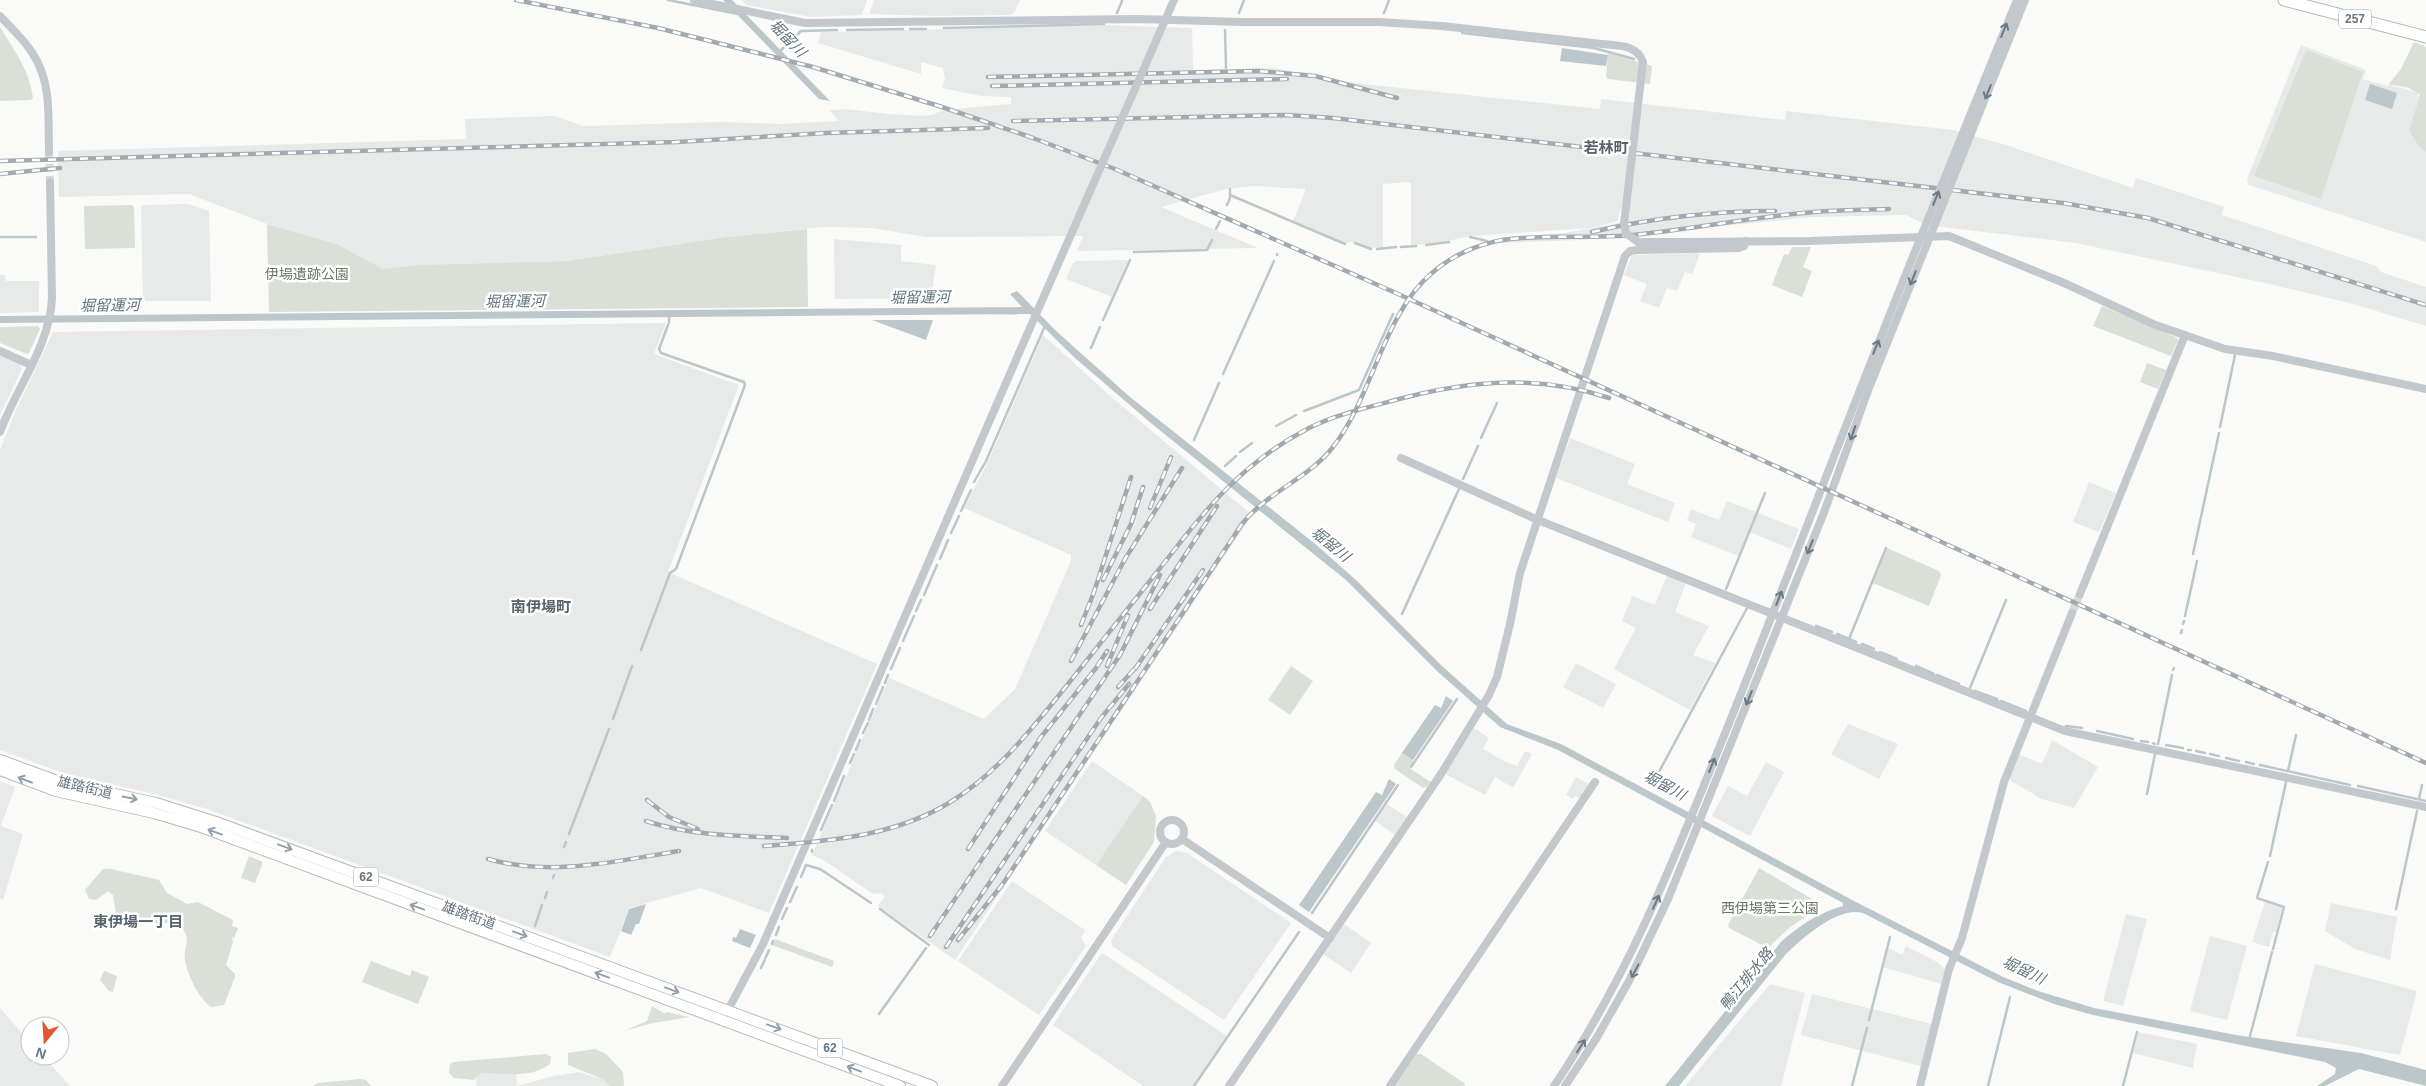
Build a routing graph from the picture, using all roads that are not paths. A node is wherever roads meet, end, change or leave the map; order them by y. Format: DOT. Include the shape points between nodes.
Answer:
graph roads {
  1 [pos="694,0"];
  2 [pos="1174,0"];
  3 [pos="2017,0"];
  4 [pos="2025,0"];
  5 [pos="2284,0"];
  6 [pos="0,16"];
  7 [pos="2426,37"];
  8 [pos="1996,61"];
  9 [pos="49,152"];
  10 [pos="50,182"];
  11 [pos="1746,241"];
  12 [pos="1895,311"];
  13 [pos="2185,335"];
  14 [pos="0,351"];
  15 [pos="31,365"];
  16 [pos="2426,389"];
  17 [pos="0,432"];
  18 [pos="1401,458"];
  19 [pos="1538,520"];
  20 [pos="2080,594"];
  21 [pos="1773,614"];
  22 [pos="2072,614"];
  23 [pos="1782,618"];
  24 [pos="2029,718"];
  25 [pos="0,760"];
  26 [pos="0,770"];
  27 [pos="1596,782"];
  28 [pos="2426,807"];
  29 [pos="1182,839"];
  30 [pos="1166,842"];
  31 [pos="1330,938"];
  32 [pos="728,1010"];
  33 [pos="713,1017"];
  34 [pos="900,1086"];
  35 [pos="932,1086"];
  36 [pos="1002,1086"];
  37 [pos="1229,1086"];
  38 [pos="1390,1086"];
  39 [pos="1554,1086"];
  40 [pos="1565,1086"];
  41 [pos="1920,1086"];
  1 -- 11 [label="street, bridge" via="811,23 1138,19 1400,23 1630,47 1639,53 1643,62 1624,224 1626,234 1638,242"];
  2 -- 32 [label="street, bridge" via="763,944"];
  8 -- 3 [label="street, one-way"];
  4 -- 8 [label="street"];
  5 -- 7 [label="highway, 257"];
  6 -- 9 [label="street" via="29,48 42,70 47,96"];
  8 -- 12 [label="street, bridge"];
  10 -- 15 [label="street" via="51,313"];
  11 -- 13 [label="street" via="1949,236"];
  11 -- 19 [label="street" via="1739,248 1636,250 1625,256"];
  21 -- 12 [label="street, one-way"];
  12 -- 23 [label="street, one-way" via="1840,472"];
  13 -- 16 [label="street" via="2225,349 2273,356"];
  13 -- 20 [label="street"];
  14 -- 15 [label="street"];
  15 -- 17 [label="street"];
  18 -- 19 [label="street"];
  19 -- 21 [label="street"];
  19 -- 31 [label="street" via="1518,580 1497,677 1485,702 1441,774"];
  21 -- 23 [label="street"];
  39 -- 21 [label="street, one-way" via="1629,961 1660,894"];
  22 -- 24 [label="street"];
  23 -- 24 [label="street"];
  23 -- 40 [label="street, one-way" via="1668,899 1596,1040"];
  24 -- 28 [label="street" via="2065,731"];
  24 -- 41 [label="street" via="2002,790 1958,950 1951,963"];
  25 -- 32 [label="main road, 雄踏街道 / 62, one-way" via="65,784 162,805 210,820"];
  33 -- 26 [label="main road, 雄踏街道 / 62, one-way" via="201,827 68,794"];
  27 -- 38 [label="street"];
  29 -- 30 [label="street" via="1176,844"];
  29 -- 30 [label="street" via="1182,825 1169,821 1160,830"];
  29 -- 31 [label="street"];
  30 -- 36 [label="street"];
  31 -- 37 [label="street"];
  32 -- 33 [label="street"];
  32 -- 35 [label="main road, 雄踏街道 / 62, one-way"];
  34 -- 33 [label="main road, 雄踏街道 / 62, one-way"];
}
